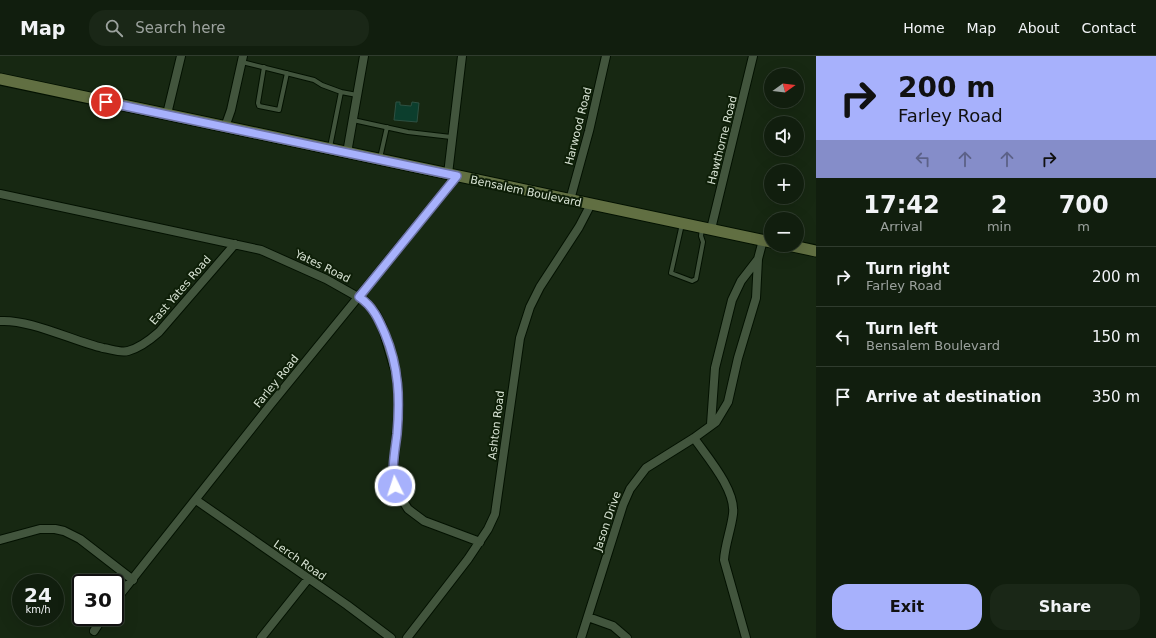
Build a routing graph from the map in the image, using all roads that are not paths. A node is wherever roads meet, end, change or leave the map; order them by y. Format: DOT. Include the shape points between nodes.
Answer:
graph roads {
  1 [pos="180,56"];
  2 [pos="364,56"];
  3 [pos="462,56"];
  4 [pos="606,56"];
  5 [pos="753,56"];
  6 [pos="242,59"];
  7 [pos="264,68"];
  8 [pos="288,73"];
  9 [pos="0,79"];
  10 [pos="341,92"];
  11 [pos="358,95"];
  12 [pos="167,114"];
  13 [pos="353,120"];
  14 [pos="225,127"];
  15 [pos="387,127"];
  16 [pos="452,137"];
  17 [pos="329,149"];
  18 [pos="347,153"];
  19 [pos="379,160"];
  20 [pos="452,175"];
  21 [pos="0,194"];
  22 [pos="570,200"];
  23 [pos="591,204"];
  24 [pos="682,223"];
  25 [pos="707,228"];
  26 [pos="764,240"];
  27 [pos="235,244"];
  28 [pos="764,247"];
  29 [pos="804,248"];
  30 [pos="816,251"];
  31 [pos="758,259"];
  32 [pos="359,297"];
  33 [pos="0,321"];
  34 [pos="711,424"];
  35 [pos="694,438"];
  36 [pos="196,500"];
  37 [pos="0,540"];
  38 [pos="480,542"];
  39 [pos="308,579"];
  40 [pos="133,580"];
  41 [pos="124,590"];
  42 [pos="588,617"];
  43 [pos="98,626"];
  44 [pos="94,632"];
  45 [pos="261,638"];
  46 [pos="391,638"];
  47 [pos="407,638"];
  48 [pos="581,638"];
  49 [pos="627,638"];
  50 [pos="746,638"];
  1 -- 12 [label="street"];
  2 -- 11 [label="street"];
  3 -- 16 [label="street"];
  4 -- 22 [label="street, Harwood Road"];
  5 -- 25 [label="street, Hawthorne Road"];
  6 -- 7 [label="lane"];
  6 -- 14 [label="street"];
  7 -- 8 [label="lane"];
  7 -- 8 [label="lane" via="259,106 279,110"];
  8 -- 10 [label="lane" via="314,80"];
  9 -- 12 [label="main road, Bensalem Boulevard"];
  10 -- 11 [label="lane"];
  10 -- 17 [label="lane"];
  11 -- 13 [label="street"];
  12 -- 14 [label="main road, Bensalem Boulevard"];
  13 -- 15 [label="lane"];
  13 -- 18 [label="street"];
  14 -- 17 [label="main road, Bensalem Boulevard"];
  15 -- 16 [label="lane"];
  15 -- 19 [label="lane"];
  16 -- 20 [label="street"];
  17 -- 18 [label="main road, Bensalem Boulevard"];
  18 -- 19 [label="main road, Bensalem Boulevard"];
  19 -- 20 [label="main road, Bensalem Boulevard"];
  20 -- 22 [label="main road, Bensalem Boulevard"];
  20 -- 32 [label="street, Farley Road"];
  21 -- 27 [label="street, Yates Road"];
  22 -- 23 [label="main road, Bensalem Boulevard"];
  23 -- 24 [label="main road, Bensalem Boulevard"];
  23 -- 38 [label="street, Ashton Road" via="579,227 550,269 530,307 518,346 495,514"];
  24 -- 25 [label="main road, Bensalem Boulevard"];
  24 -- 25 [label="lane" via="671,273 692,281 696,279"];
  25 -- 26 [label="main road, Bensalem Boulevard"];
  27 -- 32 [label="street, Yates Road" via="280,258"];
  27 -- 33 [label="street, East Yates Road" via="159,332 129,351 120,352 93,345 27,324"];
  28 -- 31 [label="street, Jason Drive"];
  29 -- 30 [label="main road"];
  31 -- 34 [label="street, Jason Drive" via="741,281 732,300 716,368"];
  31 -- 34 [label="street, Jason Drive" via="756,298 738,358 732,393 722,414"];
  32 -- 36 [label="street, Farley Road"];
  32 -- 38 [label="street, Yates Road" via="371,307 382,326 397,377 399,406 393,474 398,493 408,508 424,521"];
  34 -- 35 [label="street, Jason Drive"];
  35 -- 42 [label="street, Jason Drive" via="646,468 630,489"];
  35 -- 50 [label="street" via="725,483 732,498 733,514 724,560"];
  36 -- 39 [label="street, Lerch Road"];
  36 -- 40 [label="street, Farley Road"];
  37 -- 40 [label="street" via="40,530 64,531 80,539"];
  38 -- 47 [label="street, Ashton Road"];
  39 -- 45 [label="street"];
  39 -- 46 [label="street, Lerch Road"];
  40 -- 41 [label="street, Farley Road"];
  42 -- 48 [label="street, Jason Drive"];
  42 -- 49 [label="street" via="612,626"];
  43 -- 44 [label="street"];
}
